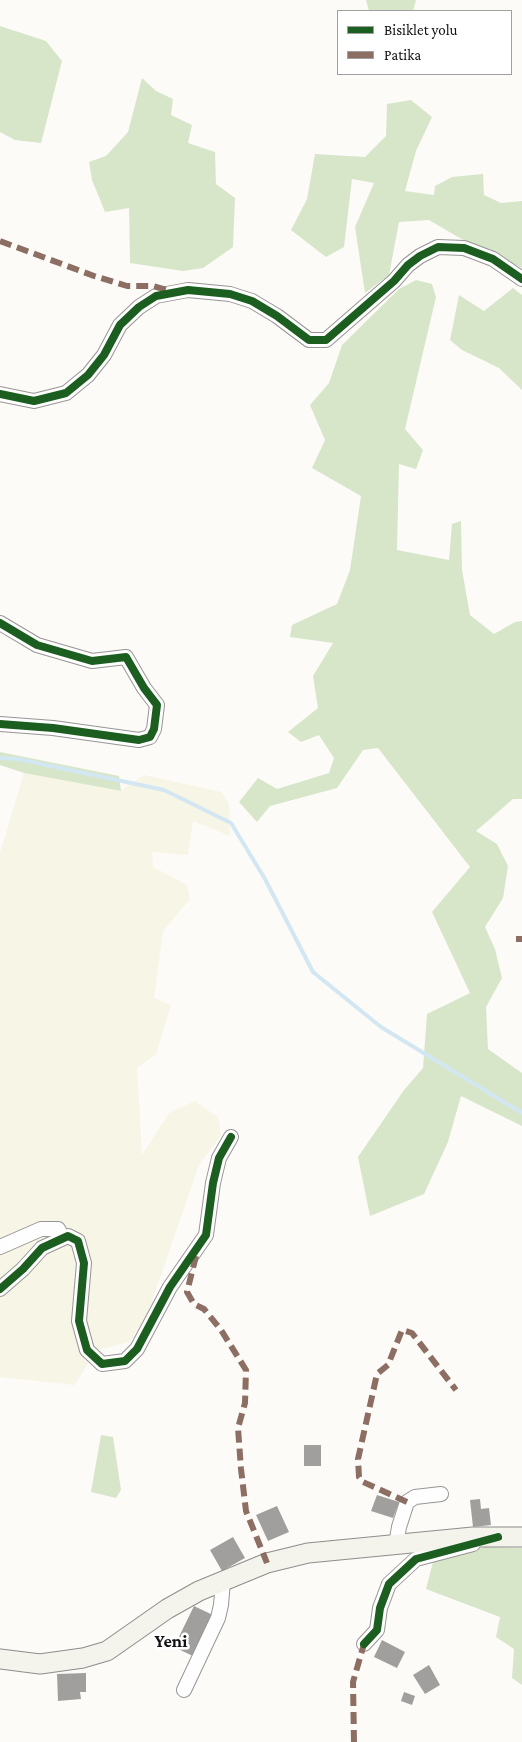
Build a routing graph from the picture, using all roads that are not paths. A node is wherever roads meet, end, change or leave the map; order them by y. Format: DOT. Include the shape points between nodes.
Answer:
graph roads {
  1 [pos="522,279"];
  2 [pos="0,394"];
  3 [pos="0,623"];
  4 [pos="0,724"];
  5 [pos="231,1137"];
  6 [pos="63,1238"];
  7 [pos="0,1247"];
  8 [pos="0,1289"];
  9 [pos="441,1494"];
  10 [pos="498,1537"];
  11 [pos="522,1537"];
  12 [pos="396,1545"];
  13 [pos="223,1581"];
  14 [pos="364,1644"];
  15 [pos="0,1658"];
  16 [pos="184,1690"];
  1 -- 2 [label="street" via="493,259 464,248 438,247 420,256 326,340 309,340 252,301 230,294 188,290 156,296 120,325 104,355 66,394 34,401"];
  3 -- 4 [label="street" via="37,645 92,661 126,657 157,705 150,737 139,740"];
  5 -- 6 [label="street" via="219,1158 206,1235 170,1287 137,1349 125,1361 102,1364 87,1350 79,1321 84,1263 78,1241 68,1236"];
  6 -- 7 [label="street" via="58,1229 41,1229"];
  6 -- 8 [label="street" via="42,1248"];
  9 -- 12 [label="street" via="415,1496 407,1502 398,1527"];
  10 -- 11 [label="main road"];
  10 -- 12 [label="main road"];
  10 -- 14 [label="street" via="416,1559 389,1584 380,1608 377,1630"];
  12 -- 13 [label="main road" via="308,1553 267,1562"];
  13 -- 15 [label="main road" via="167,1609 107,1651 40,1664"];
  13 -- 16 [label="street" via="218,1618"];
}
